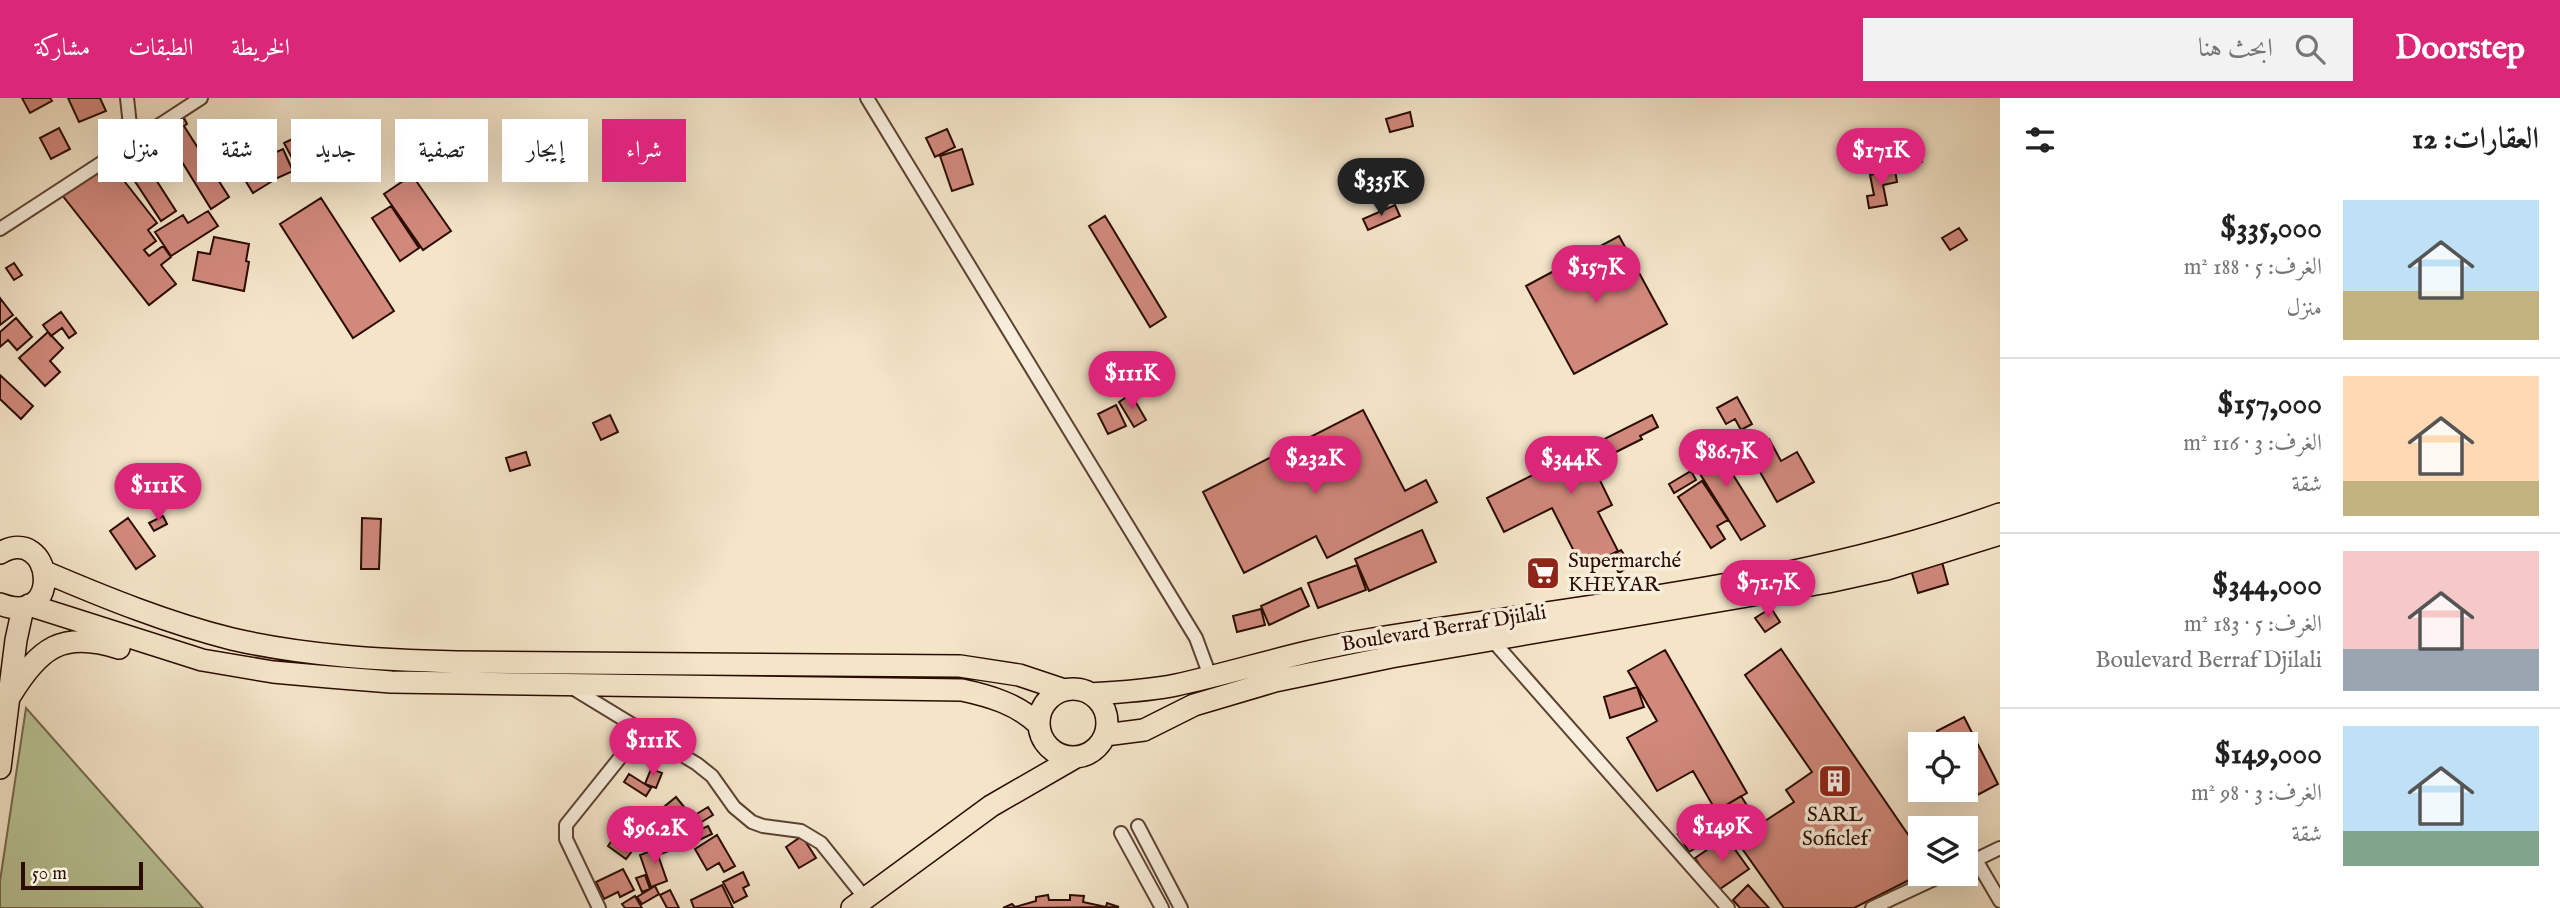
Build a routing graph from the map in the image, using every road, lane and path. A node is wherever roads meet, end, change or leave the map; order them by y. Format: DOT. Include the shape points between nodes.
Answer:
graph roads {
  1 [pos="127,98"];
  2 [pos="201,98"];
  3 [pos="867,98"];
  4 [pos="129,119"];
  5 [pos="169,119"];
  6 [pos="98,165"];
  7 [pos="0,229"];
  8 [pos="2000,514"];
  9 [pos="2000,534"];
  10 [pos="2,550"];
  11 [pos="46,572"];
  12 [pos="0,604"];
  13 [pos="26,606"];
  14 [pos="1493,642"];
  15 [pos="1210,676"];
  16 [pos="391,682"];
  17 [pos="566,684"];
  18 [pos="1064,690"];
  19 [pos="1091,694"];
  20 [pos="10,696"];
  21 [pos="629,723"];
  22 [pos="1038,724"];
  23 [pos="1105,736"];
  24 [pos="1076,757"];
  25 [pos="0,768"];
  26 [pos="1138,827"];
  27 [pos="1121,833"];
  28 [pos="2000,848"];
  29 [pos="1978,859"];
  30 [pos="1978,871"];
  31 [pos="1919,886"];
  32 [pos="2000,901"];
  33 [pos="859,903"];
  34 [pos="599,908"];
  35 [pos="1162,908"];
  36 [pos="1181,908"];
  37 [pos="1728,908"];
  38 [pos="1872,908"];
  1 -- 4 [label="street"];
  2 -- 5 [label="street"];
  3 -- 15 [label="street" via="1196,638"];
  6 -- 7 [label="street"];
  8 -- 15 [label="highway, Boulevard Berraf Djilali" via="1936,537 1804,570 1362,640"];
  9 -- 14 [label="highway, Boulevard Berraf Djilali" via="1829,582"];
  10 -- 11 [label="highway" via="30,552"];
  11 -- 13 [label="highway" via="43,591"];
  11 -- 18 [label="highway" via="181,625 329,655 457,662 960,666 1019,674"];
  12 -- 13 [label="highway"];
  13 -- 16 [label="highway" via="202,660"];
  13 -- 20 [label="highway" via="16,640"];
  14 -- 23 [label="highway, Boulevard Berraf Djilali" via="1275,681 1201,703 1144,730"];
  14 -- 37 [label="street"];
  15 -- 19 [label="highway, Boulevard Berraf Djilali" via="1155,689"];
  16 -- 17 [label="highway"];
  16 -- 20 [label="highway" via="337,689 289,685 221,675 76,640 38,656"];
  17 -- 21 [label="street"];
  17 -- 22 [label="highway" via="962,690 995,698"];
  18 -- 19 [label="highway"];
  18 -- 22 [label="highway" via="1042,706"];
  19 -- 23 [label="highway" via="1104,708"];
  20 -- 25 [label="highway"];
  21 -- 33 [label="street" via="712,776 734,807 752,822 801,831 821,843"];
  21 -- 34 [label="street" via="627,749 566,825 566,839"];
  22 -- 24 [label="highway" via="1050,749"];
  23 -- 24 [label="highway" via="1093,751"];
  24 -- 33 [label="highway" via="991,806"];
  26 -- 36 [label="street"];
  27 -- 35 [label="street"];
  28 -- 29 [label="street"];
  30 -- 32 [label="street"];
  31 -- 38 [label="street"];
}
